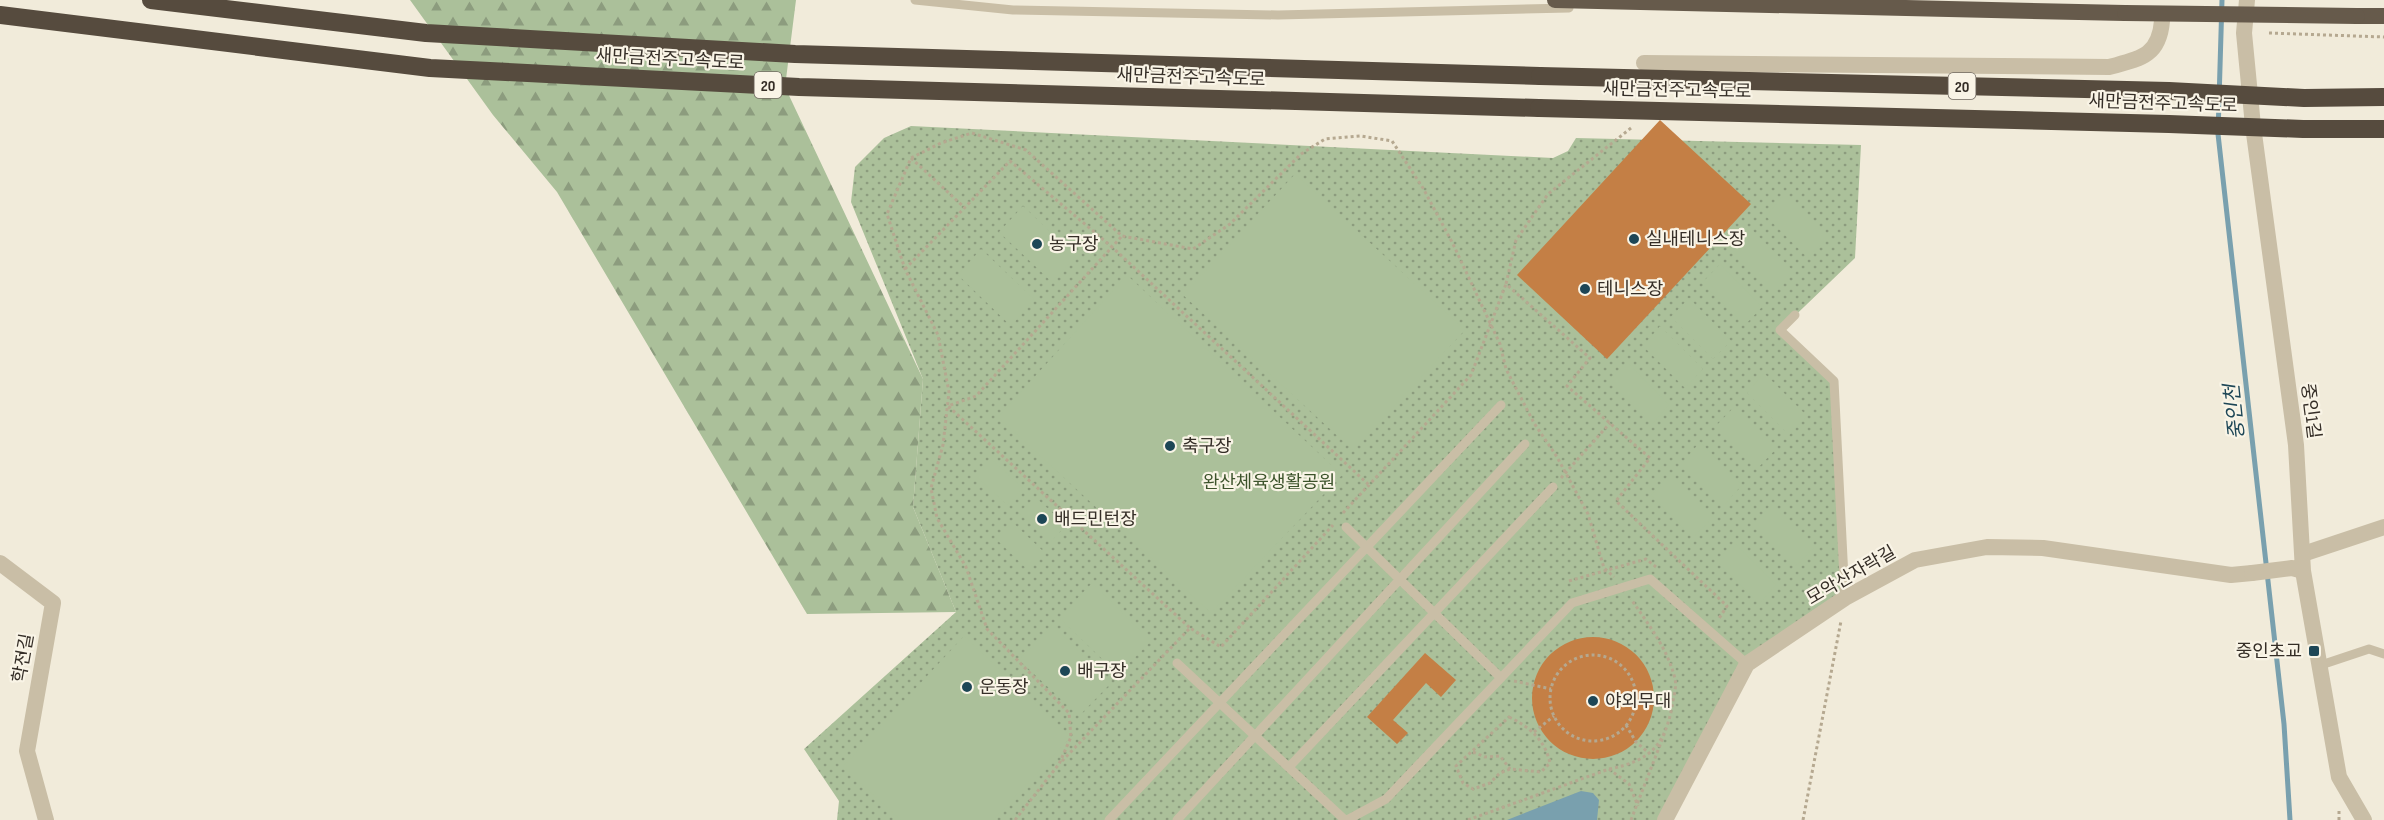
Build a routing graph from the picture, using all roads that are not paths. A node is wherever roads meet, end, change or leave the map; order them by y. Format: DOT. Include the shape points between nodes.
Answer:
graph roads {
  1 [pos="151,0"];
  2 [pos="915,0"];
  3 [pos="1555,0"];
  4 [pos="2247,0"];
  5 [pos="1735,4"];
  6 [pos="0,15"];
  7 [pos="2384,16"];
  8 [pos="2162,21"];
  9 [pos="1644,63"];
  10 [pos="2384,97"];
  11 [pos="2384,129"];
  12 [pos="1795,315"];
  13 [pos="1501,405"];
  14 [pos="1525,444"];
  15 [pos="1553,487"];
  16 [pos="1346,527"];
  17 [pos="2384,527"];
  18 [pos="1367,548"];
  19 [pos="2303,554"];
  20 [pos="0,563"];
  21 [pos="2298,570"];
  22 [pos="1400,580"];
  23 [pos="1845,598"];
  24 [pos="1434,613"];
  25 [pos="2384,654"];
  26 [pos="1177,663"];
  27 [pos="1747,664"];
  28 [pos="2321,665"];
  29 [pos="1501,678"];
  30 [pos="1220,703"];
  31 [pos="1255,736"];
  32 [pos="1289,767"];
  33 [pos="46,820"];
  34 [pos="1109,820"];
  35 [pos="1177,820"];
  36 [pos="1346,820"];
  37 [pos="1665,820"];
  38 [pos="2364,820"];
  1 -- 10 [label="highway, 새만금전주고속도로 / 20, bridge" via="426,33 771,53 2169,91 2304,98"];
  2 -- 5 [label="lane" via="1013,10 1278,15"];
  3 -- 5 [label="highway"];
  4 -- 19 [label="street, 중인1길" via="2244,33 2253,126 2296,445"];
  5 -- 7 [label="highway, bridge"];
  6 -- 11 [label="highway, 새만금전주고속도로 / 20, bridge" via="430,68 800,87"];
  8 -- 9 [label="street" via="2161,36 2142,59 2109,68"];
  12 -- 23 [label="lane" via="1780,330 1834,381"];
  13 -- 18 [label="lane"];
  14 -- 22 [label="lane"];
  15 -- 24 [label="lane"];
  16 -- 18 [label="lane"];
  17 -- 19 [label="street"];
  18 -- 22 [label="lane"];
  18 -- 30 [label="lane"];
  19 -- 21 [label="street, 중인1길"];
  20 -- 33 [label="street, 학전길" via="53,603 27,752"];
  21 -- 23 [label="street, 모악산자락길" via="2231,575 2043,548 1987,547 1915,560"];
  21 -- 28 [label="street, 중인1길"];
  22 -- 24 [label="lane"];
  22 -- 31 [label="lane"];
  23 -- 27 [label="street, 모악산자락길"];
  24 -- 29 [label="lane"];
  24 -- 32 [label="lane"];
  25 -- 28 [label="lane" via="2369,649"];
  26 -- 30 [label="lane"];
  27 -- 29 [label="lane" via="1650,579 1572,603"];
  27 -- 37 [label="street, 모악산자락길"];
  28 -- 38 [label="street, 중인1길" via="2339,777"];
  29 -- 36 [label="lane" via="1386,799"];
  30 -- 31 [label="lane"];
  30 -- 34 [label="lane"];
  31 -- 32 [label="lane"];
  31 -- 35 [label="lane"];
  32 -- 36 [label="lane"];
}
